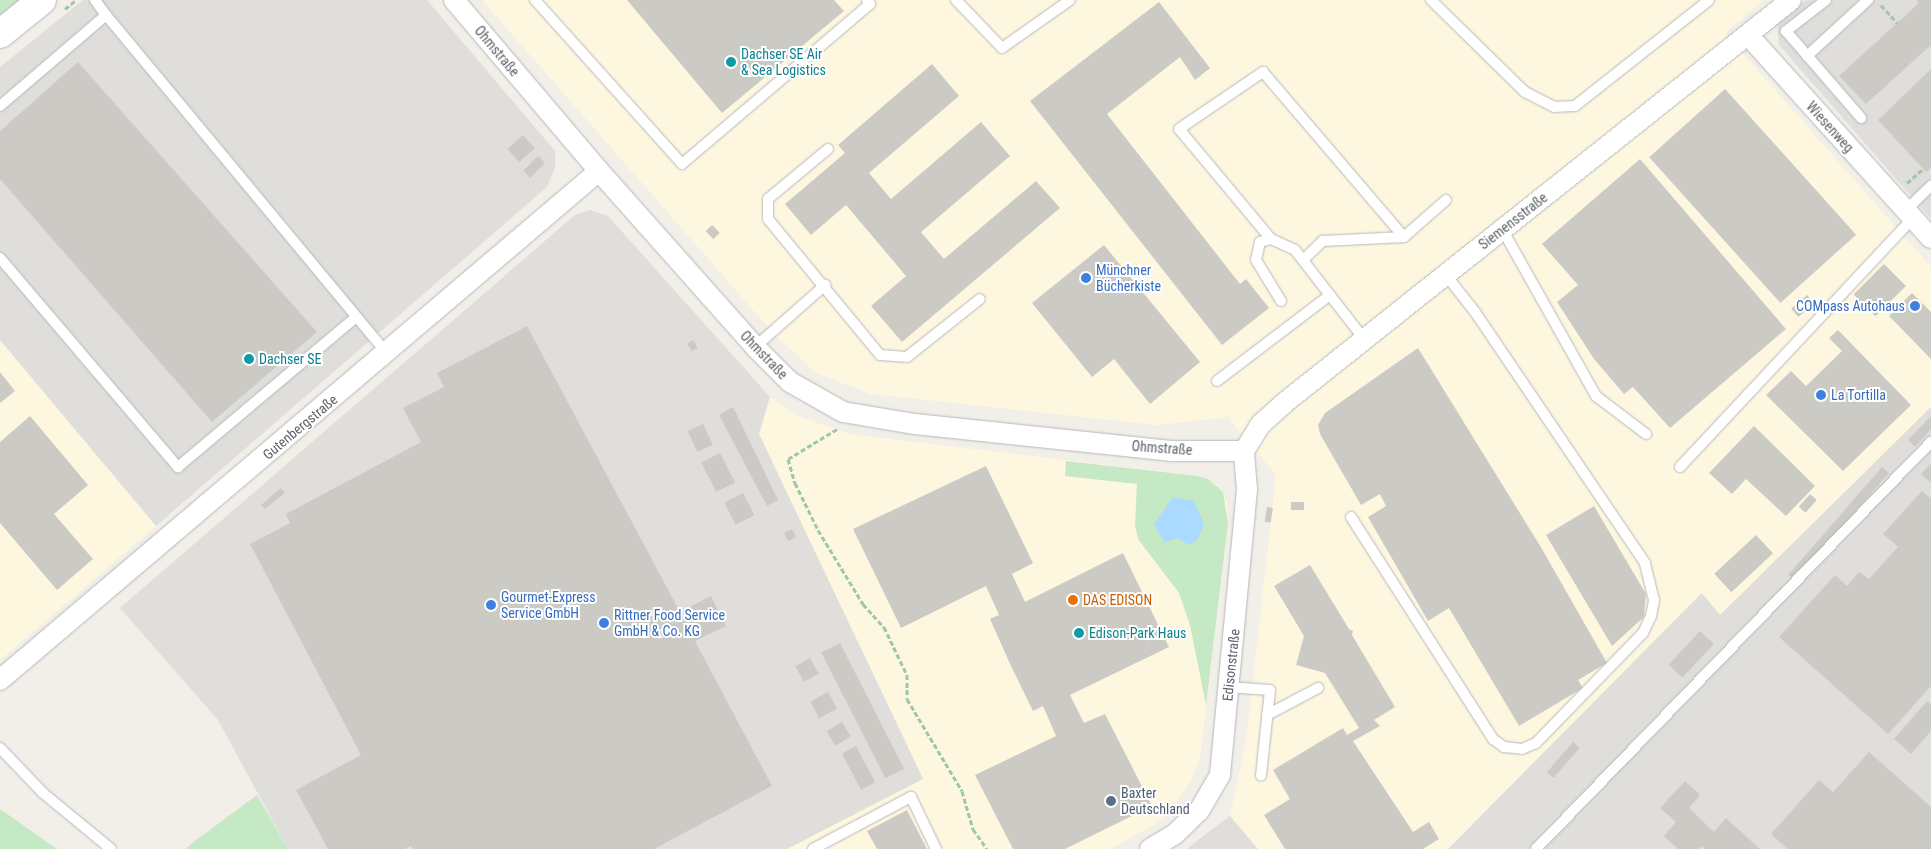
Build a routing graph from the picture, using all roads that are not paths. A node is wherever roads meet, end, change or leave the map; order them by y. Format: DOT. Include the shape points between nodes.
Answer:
graph roads {
  1 [pos="42,0"];
  2 [pos="95,0"];
  3 [pos="454,0"];
  4 [pos="535,0"];
  5 [pos="867,0"];
  6 [pos="956,0"];
  7 [pos="1070,0"];
  8 [pos="1431,0"];
  9 [pos="1709,0"];
  10 [pos="1791,0"];
  11 [pos="1826,0"];
  12 [pos="1868,0"];
  13 [pos="106,15"];
  14 [pos="0,34"];
  15 [pos="1748,35"];
  16 [pos="1807,56"];
  17 [pos="0,106"];
  18 [pos="1861,118"];
  19 [pos="828,148"];
  20 [pos="599,171"];
  21 [pos="1931,186"];
  22 [pos="1446,200"];
  23 [pos="1910,214"];
  24 [pos="1502,229"];
  25 [pos="1404,237"];
  26 [pos="1931,238"];
  27 [pos="1271,239"];
  28 [pos="0,258"];
  29 [pos="1303,260"];
  30 [pos="1445,274"];
  31 [pos="825,286"];
  32 [pos="1330,295"];
  33 [pos="980,299"];
  34 [pos="1281,300"];
  35 [pos="356,317"];
  36 [pos="1364,339"];
  37 [pos="756,347"];
  38 [pos="387,353"];
  39 [pos="1217,381"];
  40 [pos="1646,434"];
  41 [pos="1931,442"];
  42 [pos="1244,451"];
  43 [pos="1680,467"];
  44 [pos="1351,517"];
  45 [pos="0,680"];
  46 [pos="1228,687"];
  47 [pos="1318,688"];
  48 [pos="1267,715"];
  49 [pos="0,748"];
  50 [pos="1261,776"];
  51 [pos="111,849"];
  52 [pos="813,849"];
  53 [pos="936,849"];
  54 [pos="1150,849"];
  55 [pos="1536,849"];
  1 -- 14 [label="main road"];
  2 -- 13 [label="lane"];
  3 -- 20 [label="street, Ohmstraße"];
  4 -- 5 [label="lane" via="682,164 870,4"];
  6 -- 7 [label="lane" via="1002,48"];
  8 -- 9 [label="lane" via="1526,92 1554,107 1575,106"];
  10 -- 15 [label="street, Siemensstraße"];
  11 -- 16 [label="lane" via="1783,28"];
  12 -- 16 [label="lane"];
  13 -- 17 [label="lane"];
  13 -- 35 [label="lane"];
  15 -- 23 [label="street, Wiesenweg"];
  15 -- 24 [label="street, Siemensstraße"];
  16 -- 18 [label="lane"];
  19 -- 31 [label="lane" via="768,200 768,219"];
  20 -- 37 [label="street, Ohmstraße"];
  20 -- 38 [label="street, Gutenbergstraße"];
  21 -- 23 [label="lane"];
  22 -- 25 [label="lane"];
  23 -- 26 [label="street, Wiesenweg"];
  23 -- 43 [label="lane"];
  24 -- 30 [label="street, Siemensstraße"];
  24 -- 40 [label="lane" via="1596,396"];
  25 -- 27 [label="lane" via="1263,72 1179,130"];
  25 -- 29 [label="lane" via="1323,241"];
  27 -- 29 [label="lane" via="1295,250"];
  27 -- 34 [label="lane" via="1260,242 1256,260"];
  28 -- 35 [label="lane" via="178,467"];
  29 -- 32 [label="lane"];
  30 -- 36 [label="street, Siemensstraße"];
  30 -- 44 [label="lane" via="1475,312 1645,563 1654,600 1651,616 1643,633 1536,743 1522,749 1504,746 1493,738"];
  31 -- 33 [label="lane" via="880,356 907,357"];
  31 -- 37 [label="lane"];
  32 -- 36 [label="lane"];
  32 -- 39 [label="lane"];
  35 -- 38 [label="lane"];
  36 -- 42 [label="street, Siemensstraße" via="1283,404 1260,426"];
  37 -- 42 [label="street, Ohmstraße" via="790,382 843,412 915,424 1171,451"];
  38 -- 45 [label="street, Gutenbergstraße"];
  41 -- 55 [label="lane"];
  42 -- 46 [label="street, Edisonstraße" via="1247,489"];
  46 -- 48 [label="lane" via="1270,690"];
  46 -- 54 [label="street, Edisonstraße" via="1220,775 1199,811 1175,834"];
  47 -- 48 [label="lane"];
  48 -- 50 [label="lane"];
  49 -- 51 [label="lane" via="43,793"];
  52 -- 53 [label="lane" via="911,797"];
}
